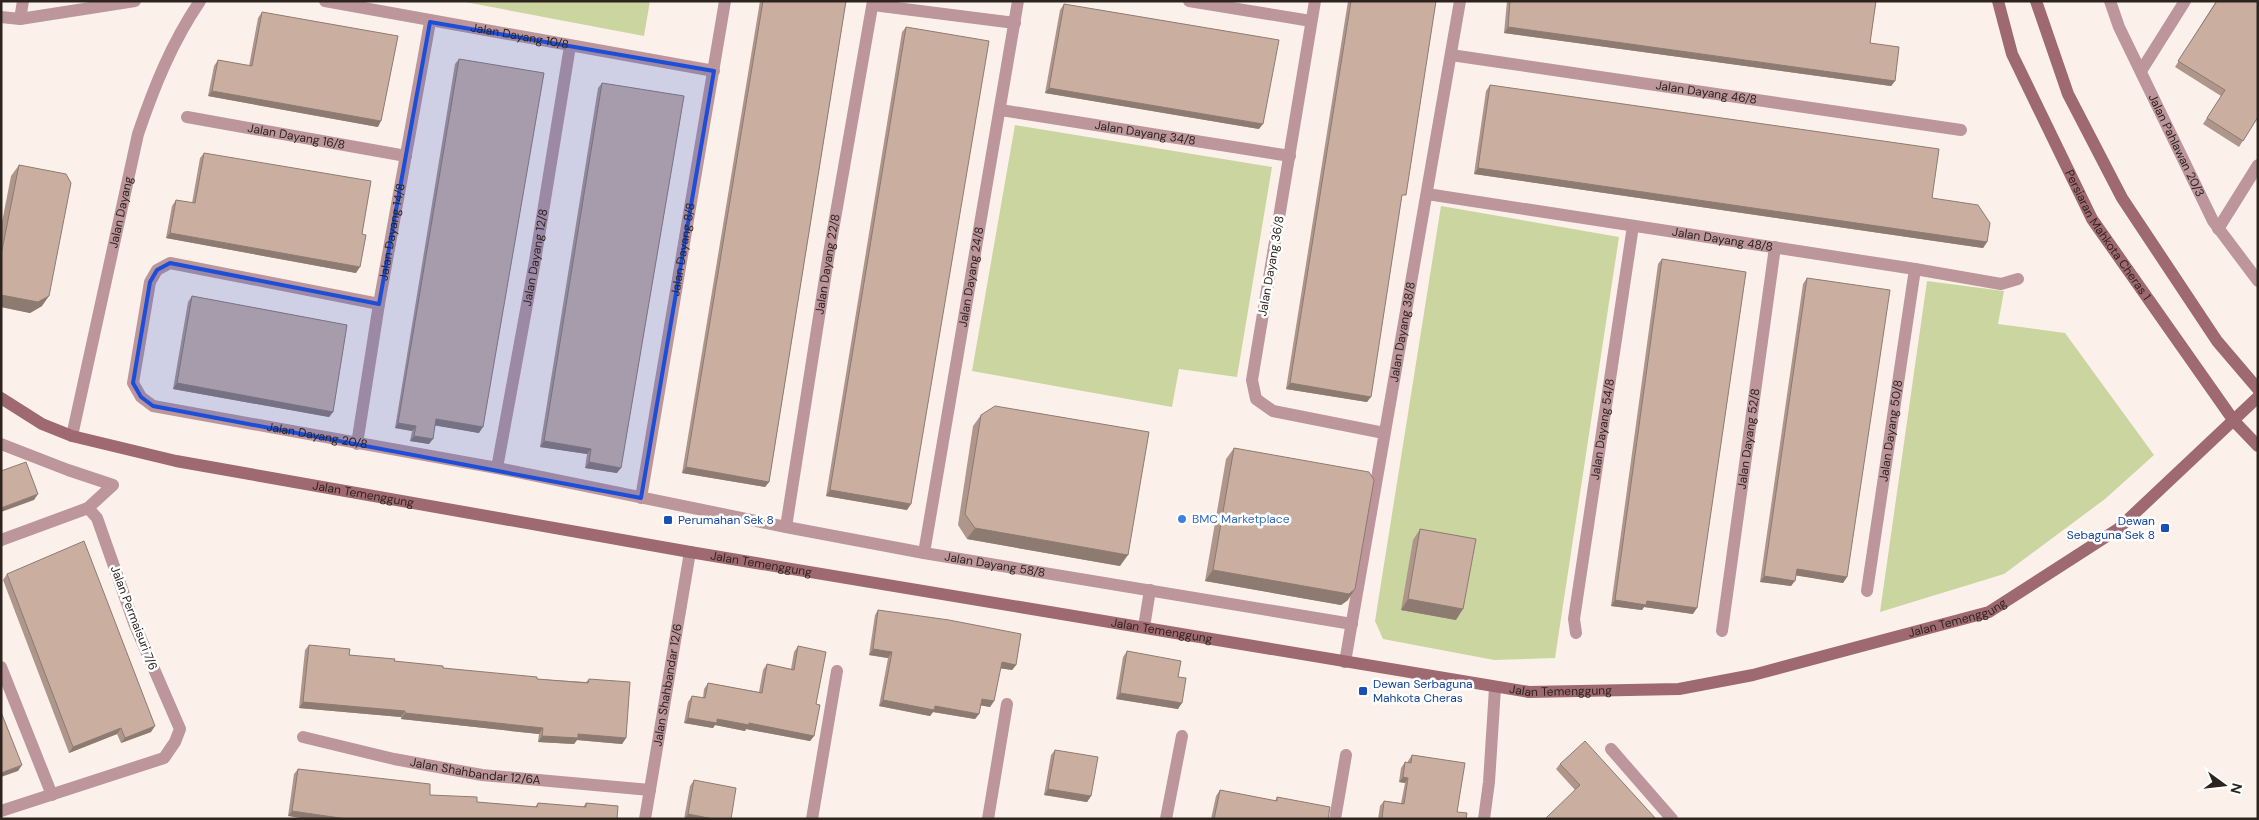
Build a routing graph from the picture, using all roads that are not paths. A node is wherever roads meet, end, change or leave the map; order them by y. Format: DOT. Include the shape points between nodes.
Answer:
graph roads {
  1 [pos="23,1"];
  2 [pos="135,1"];
  3 [pos="200,1"];
  4 [pos="325,1"];
  5 [pos="725,1"];
  6 [pos="1018,1"];
  7 [pos="1189,1"];
  8 [pos="1314,1"];
  9 [pos="1460,1"];
  10 [pos="1998,1"];
  11 [pos="2036,1"];
  12 [pos="2110,1"];
  13 [pos="2185,1"];
  14 [pos="873,3"];
  15 [pos="1,17"];
  16 [pos="20,19"];
  17 [pos="1311,21"];
  18 [pos="430,22"];
  19 [pos="1015,23"];
  20 [pos="570,46"];
  21 [pos="1451,54"];
  22 [pos="714,71"];
  23 [pos="2141,71"];
  24 [pos="1001,110"];
  25 [pos="187,117"];
  26 [pos="1961,130"];
  27 [pos="406,156"];
  28 [pos="1290,156"];
  29 [pos="2258,165"];
  30 [pos="1427,194"];
  31 [pos="1633,226"];
  32 [pos="2218,229"];
  33 [pos="1775,247"];
  34 [pos="1915,268"];
  35 [pos="2018,279"];
  36 [pos="2258,281"];
  37 [pos="379,304"];
  38 [pos="2258,389"];
  39 [pos="2258,397"];
  40 [pos="1,398"];
  41 [pos="2234,421"];
  42 [pos="1384,432"];
  43 [pos="72,436"];
  44 [pos="1,444"];
  45 [pos="357,444"];
  46 [pos="2258,446"];
  47 [pos="497,468"];
  48 [pos="642,498"];
  49 [pos="88,508"];
  50 [pos="786,527"];
  51 [pos="1,540"];
  52 [pos="690,552"];
  53 [pos="924,553"];
  54 [pos="1150,590"];
  55 [pos="1867,591"];
  56 [pos="1352,624"];
  57 [pos="1144,627"];
  58 [pos="1722,631"];
  59 [pos="1576,633"];
  60 [pos="1345,662"];
  61 [pos="1,667"];
  62 [pos="837,671"];
  63 [pos="1495,688"];
  64 [pos="1007,704"];
  65 [pos="1182,736"];
  66 [pos="303,737"];
  67 [pos="1611,749"];
  68 [pos="1346,755"];
  69 [pos="650,790"];
  70 [pos="52,795"];
  71 [pos="1,811"];
  72 [pos="645,819"];
  73 [pos="812,819"];
  74 [pos="988,819"];
  75 [pos="1166,819"];
  76 [pos="1335,819"];
  77 [pos="1484,819"];
  78 [pos="1672,819"];
  1 -- 16 [label="street"];
  2 -- 16 [label="street"];
  3 -- 43 [label="street, Jalan Dayang" via="181,29 152,90 138,134"];
  4 -- 18 [label="street, Jalan Dayang 10/8"];
  5 -- 22 [label="street, Jalan Dayang 8/8"];
  6 -- 19 [label="street, Jalan Dayang 24/8"];
  7 -- 17 [label="street"];
  8 -- 17 [label="street, Jalan Dayang 36/8"];
  9 -- 21 [label="street, Jalan Dayang 38/8"];
  10 -- 41 [label="street, Persiaran Mahkota Cheras 1" via="2012,54 2092,219"];
  11 -- 38 [label="street" via="2068,94 2122,198 2217,341"];
  12 -- 23 [label="street, Jalan Pahlawan 20/3"];
  13 -- 23 [label="street"];
  14 -- 19 [label="street"];
  14 -- 50 [label="street, Jalan Dayang 22/8"];
  15 -- 16 [label="street"];
  17 -- 28 [label="street, Jalan Dayang 36/8"];
  18 -- 20 [label="street, Jalan Dayang 10/8"];
  18 -- 27 [label="street, Jalan Dayang 14/8"];
  19 -- 24 [label="street, Jalan Dayang 24/8"];
  20 -- 22 [label="street, Jalan Dayang 10/8"];
  20 -- 47 [label="street, Jalan Dayang 12/8"];
  21 -- 26 [label="street, Jalan Dayang 46/8"];
  21 -- 30 [label="street, Jalan Dayang 38/8"];
  22 -- 48 [label="street, Jalan Dayang 8/8"];
  23 -- 32 [label="street, Jalan Pahlawan 20/3"];
  24 -- 28 [label="street, Jalan Dayang 34/8"];
  24 -- 53 [label="street, Jalan Dayang 24/8"];
  25 -- 27 [label="street, Jalan Dayang 16/8"];
  27 -- 37 [label="street, Jalan Dayang 14/8"];
  28 -- 42 [label="street, Jalan Dayang 36/8" via="1252,380 1256,399 1272,411"];
  29 -- 32 [label="street"];
  30 -- 31 [label="street, Jalan Dayang 48/8"];
  30 -- 42 [label="street, Jalan Dayang 38/8"];
  31 -- 33 [label="street, Jalan Dayang 48/8"];
  31 -- 59 [label="street, Jalan Dayang 54/8" via="1574,619"];
  32 -- 36 [label="street, Jalan Pahlawan 20/3"];
  33 -- 34 [label="street, Jalan Dayang 48/8"];
  33 -- 58 [label="street, Jalan Dayang 52/8"];
  34 -- 35 [label="street, Jalan Dayang 48/8" via="2001,284"];
  34 -- 55 [label="street, Jalan Dayang 50/8"];
  37 -- 45 [label="street, Jalan Dayang 14/8"];
  37 -- 45 [label="street, Jalan Dayang 20/8" via="170,263 157,270 150,282 133,378 141,397 153,406"];
  39 -- 41 [label="street, Jalan Temenggung"];
  40 -- 43 [label="street, Jalan Temenggung" via="42,424"];
  41 -- 46 [label="street, Persiaran Mahkota Cheras 1"];
  41 -- 63 [label="street, Jalan Temenggung" via="2118,528 1989,612 1753,675 1678,689 1528,692"];
  42 -- 56 [label="street, Jalan Dayang 38/8"];
  43 -- 52 [label="street, Jalan Temenggung" via="176,461"];
  44 -- 49 [label="street" via="113,485"];
  45 -- 47 [label="street, Jalan Dayang 20/8"];
  47 -- 48 [label="street, Jalan Dayang 20/8"];
  48 -- 50 [label="street, Jalan Dayang 58/8"];
  49 -- 51 [label="street"];
  49 -- 70 [label="street, Jalan Permaisuri 7/6" via="97,518 134,623 180,728 176,742 164,758"];
  50 -- 53 [label="street, Jalan Dayang 58/8"];
  52 -- 57 [label="street, Jalan Temenggung"];
  52 -- 69 [label="street, Jalan Shahbandar 12/6"];
  53 -- 54 [label="street, Jalan Dayang 58/8"];
  54 -- 56 [label="street, Jalan Dayang 58/8"];
  54 -- 57 [label="street"];
  56 -- 60 [label="street, Jalan Dayang 38/8"];
  57 -- 60 [label="street, Jalan Temenggung"];
  60 -- 63 [label="street, Jalan Temenggung"];
  61 -- 70 [label="street"];
  62 -- 73 [label="street"];
  63 -- 77 [label="street"];
  64 -- 74 [label="street"];
  65 -- 75 [label="street"];
  66 -- 69 [label="street, Jalan Shahbandar 12/6A" via="394,759 482,775"];
  67 -- 78 [label="street"];
  68 -- 76 [label="street"];
  69 -- 72 [label="street, Jalan Shahbandar 12/6"];
  70 -- 71 [label="street"];
}
